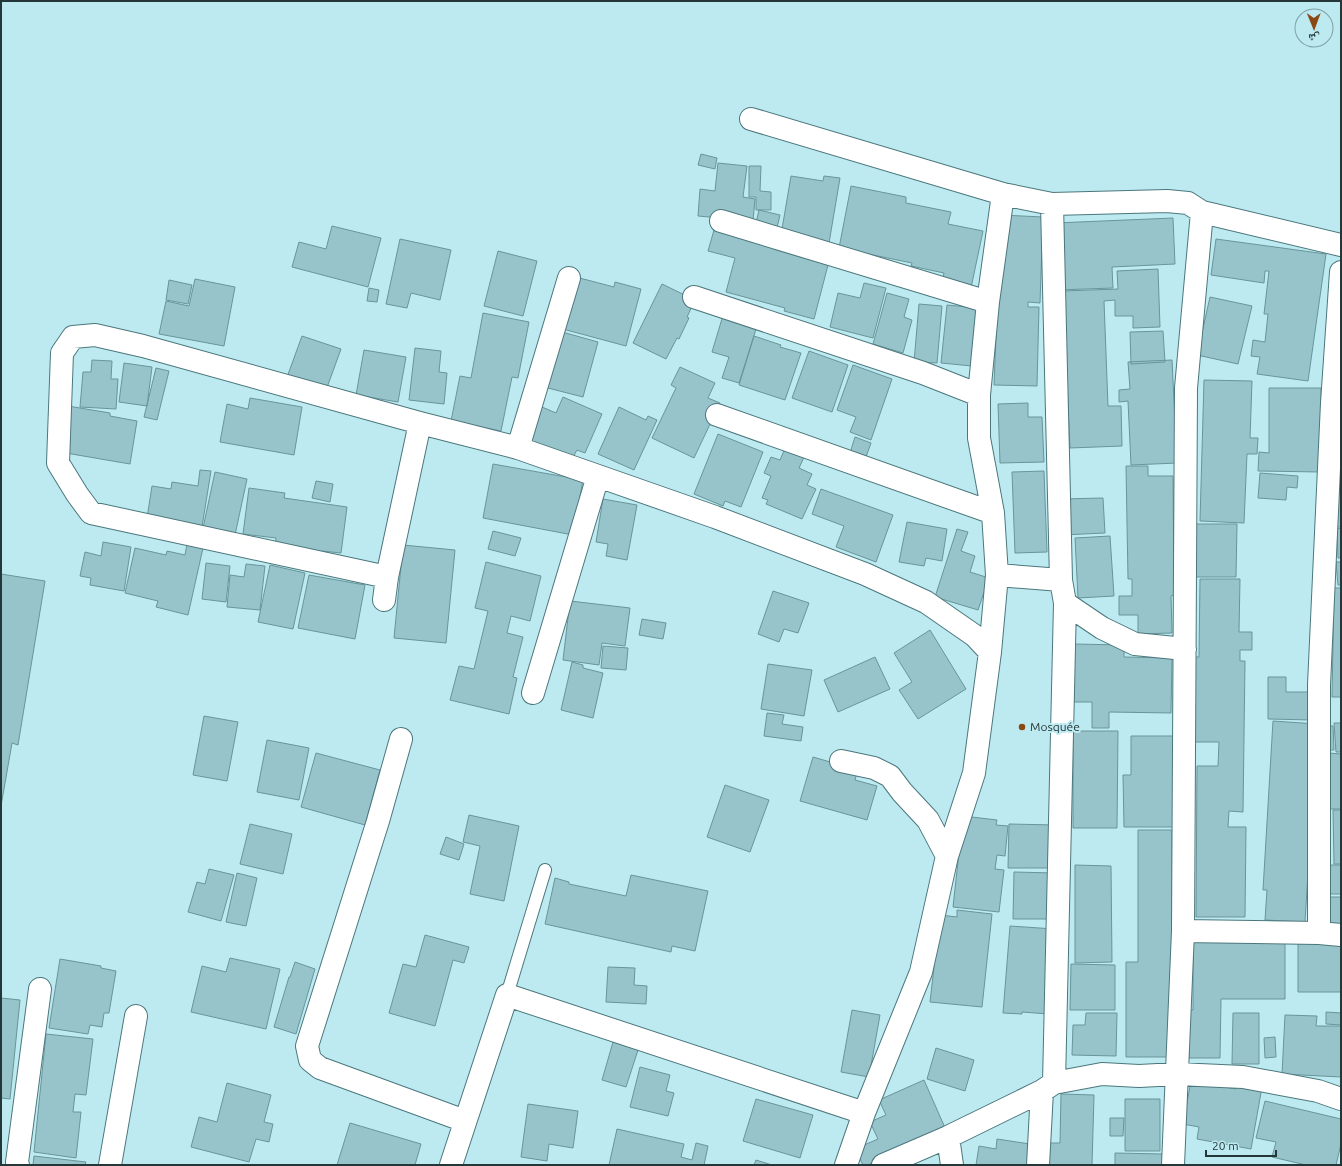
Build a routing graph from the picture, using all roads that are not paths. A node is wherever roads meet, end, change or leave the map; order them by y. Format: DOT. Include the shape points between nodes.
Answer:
graph roads {
  1 [pos="751,119"];
  2 [pos="1003,194"];
  3 [pos="1052,204"];
  4 [pos="1202,212"];
  5 [pos="721,221"];
  6 [pos="1341,245"];
  7 [pos="1341,272"];
  8 [pos="569,278"];
  9 [pos="694,297"];
  10 [pos="988,302"];
  11 [pos="979,395"];
  12 [pos="1336,404"];
  13 [pos="717,415"];
  14 [pos="420,423"];
  15 [pos="518,448"];
  16 [pos="598,476"];
  17 [pos="993,513"];
  18 [pos="997,575"];
  19 [pos="387,577"];
  20 [pos="1061,580"];
  21 [pos="384,600"];
  22 [pos="1065,603"];
  23 [pos="1185,649"];
  24 [pos="990,652"];
  25 [pos="533,694"];
  26 [pos="401,739"];
  27 [pos="841,761"];
  28 [pos="947,856"];
  29 [pos="545,870"];
  30 [pos="1183,931"];
  31 [pos="1319,933"];
  32 [pos="1341,935"];
  33 [pos="40,989"];
  34 [pos="507,994"];
  35 [pos="136,1016"];
  36 [pos="1177,1074"];
  37 [pos="1048,1087"];
  38 [pos="1341,1099"];
  39 [pos="864,1113"];
  40 [pos="465,1121"];
  41 [pos="948,1137"];
  42 [pos="18,1165"];
  43 [pos="110,1165"];
  44 [pos="451,1165"];
  45 [pos="846,1165"];
  46 [pos="883,1165"];
  47 [pos="952,1165"];
  48 [pos="1038,1165"];
  49 [pos="1173,1165"];
  1 -- 2 [label="street"];
  2 -- 3 [label="street"];
  2 -- 10 [label="street"];
  3 -- 4 [label="street" via="1167,201 1188,203"];
  3 -- 20 [label="street"];
  4 -- 6 [label="street"];
  4 -- 23 [label="street" via="1186,388"];
  5 -- 10 [label="street"];
  7 -- 12 [label="street"];
  8 -- 15 [label="street"];
  9 -- 11 [label="street" via="923,373"];
  10 -- 11 [label="street"];
  11 -- 17 [label="street" via="979,438"];
  12 -- 31 [label="street" via="1319,685"];
  13 -- 17 [label="street"];
  14 -- 15 [label="street"];
  14 -- 19 [label="street"];
  14 -- 19 [label="street" via="143,346 94,335 73,337 62,352 58,463 91,512"];
  15 -- 16 [label="street"];
  16 -- 24 [label="street" via="865,574 926,602 975,636"];
  16 -- 25 [label="street"];
  17 -- 18 [label="street"];
  18 -- 20 [label="street"];
  18 -- 24 [label="street"];
  19 -- 21 [label="street"];
  20 -- 22 [label="street"];
  22 -- 23 [label="street" via="1102,628 1135,644"];
  22 -- 37 [label="street"];
  23 -- 30 [label="street"];
  24 -- 28 [label="street" via="974,773"];
  26 -- 40 [label="street" via="378,821 307,1046 310,1060 320,1068"];
  27 -- 28 [label="street" via="874,768 890,776 928,820"];
  28 -- 39 [label="street" via="921,972"];
  29 -- 34 [label="lane"];
  30 -- 31 [label="street"];
  30 -- 36 [label="street"];
  31 -- 32 [label="street"];
  33 -- 42 [label="street"];
  34 -- 39 [label="street"];
  34 -- 40 [label="street"];
  35 -- 43 [label="street"];
  36 -- 37 [label="street" via="1102,1074"];
  36 -- 38 [label="street" via="1243,1077 1318,1091"];
  36 -- 49 [label="street"];
  37 -- 41 [label="street"];
  37 -- 48 [label="street"];
  39 -- 45 [label="street"];
  40 -- 44 [label="street"];
  41 -- 46 [label="street"];
  41 -- 47 [label="street"];
}
